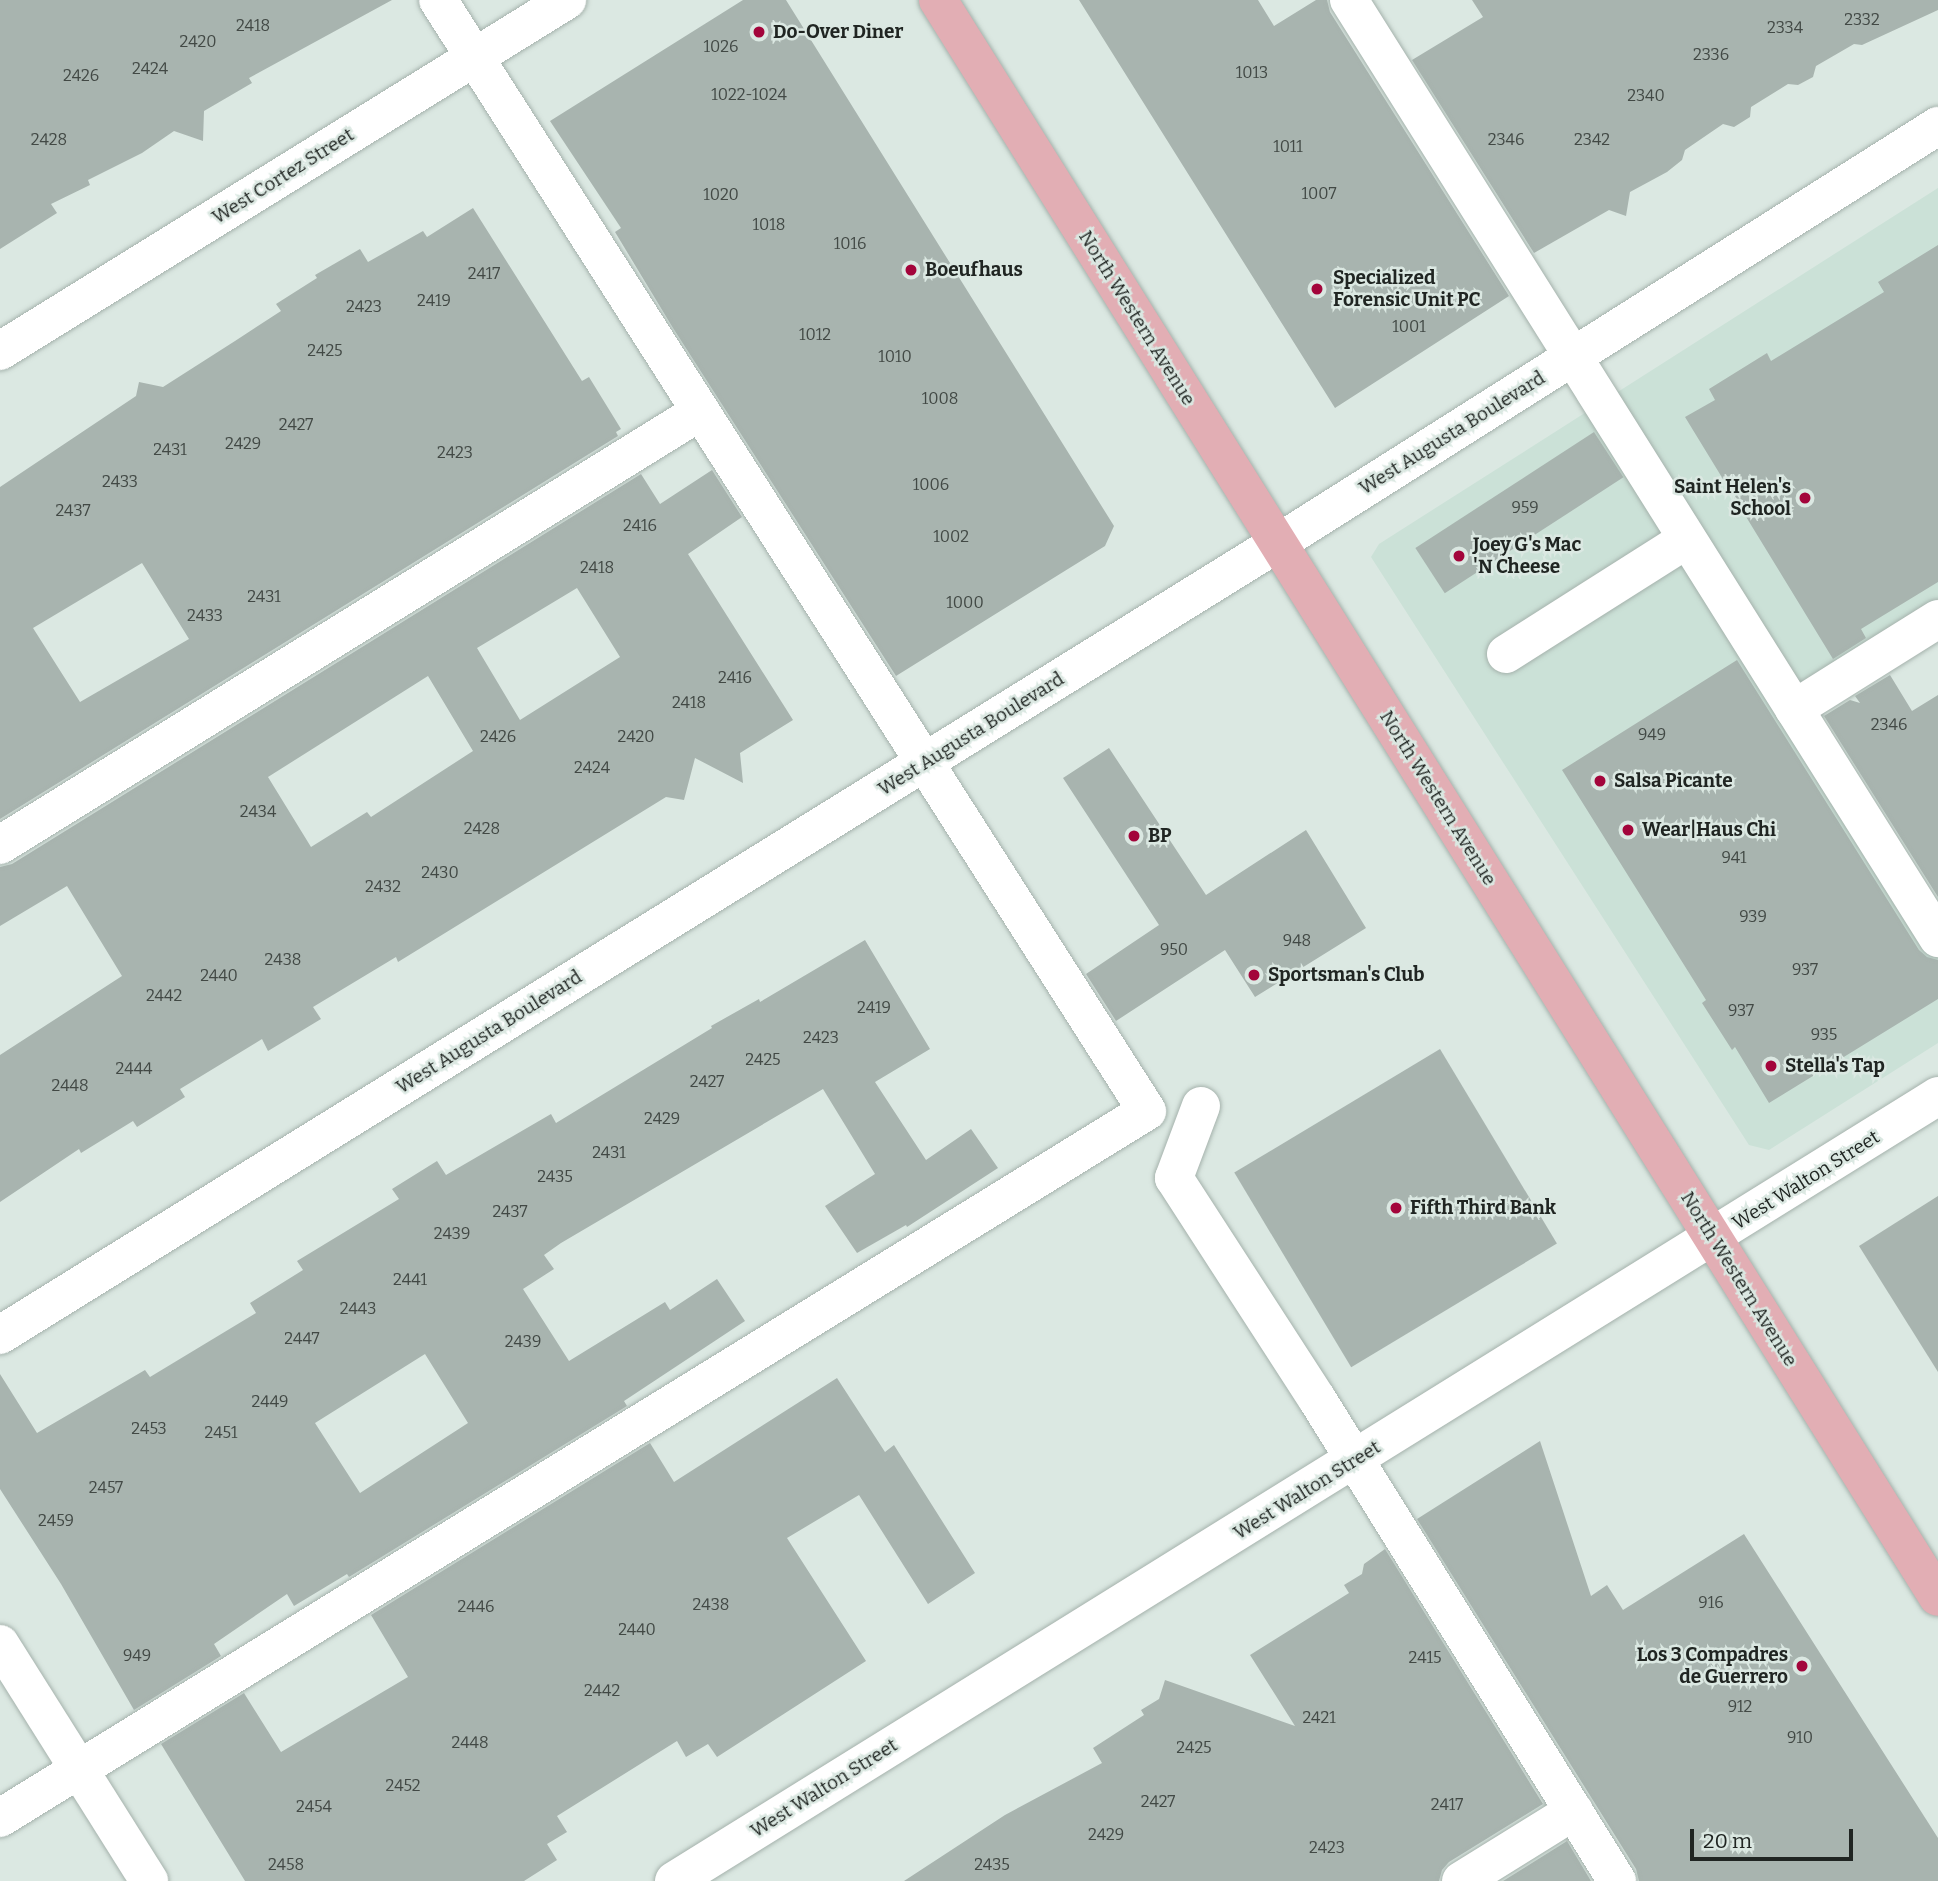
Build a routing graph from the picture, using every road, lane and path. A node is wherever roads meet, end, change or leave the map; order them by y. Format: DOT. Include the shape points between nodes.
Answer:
graph roads {
  1 [pos="438,0"];
  2 [pos="567,0"];
  3 [pos="938,0"];
  4 [pos="1358,3"];
  5 [pos="474,57"];
  6 [pos="1938,126"];
  7 [pos="0,351"];
  8 [pos="1573,357"];
  9 [pos="701,411"];
  10 [pos="1687,539"];
  11 [pos="1278,543"];
  12 [pos="1938,619"];
  13 [pos="1506,654"];
  14 [pos="1794,709"];
  15 [pos="925,762"];
  16 [pos="0,845"];
  17 [pos="1938,938"];
  18 [pos="1938,1096"];
  19 [pos="1201,1106"];
  20 [pos="1714,1238"];
  21 [pos="0,1335"];
  22 [pos="1355,1460"];
  23 [pos="1938,1597"];
  24 [pos="0,1644"];
  25 [pos="78,1768"];
  26 [pos="1574,1811"];
  27 [pos="0,1818"];
  28 [pos="149,1881"];
  29 [pos="674,1881"];
  30 [pos="1461,1881"];
  31 [pos="1618,1881"];
  1 -- 5 [label="street"];
  2 -- 5 [label="street, West Cortez Street"];
  3 -- 11 [label="main road, North Western Avenue"];
  4 -- 8 [label="street"];
  5 -- 7 [label="street, West Cortez Street"];
  5 -- 9 [label="street"];
  6 -- 8 [label="street, West Augusta Boulevard"];
  8 -- 10 [label="street"];
  8 -- 11 [label="street, West Augusta Boulevard"];
  9 -- 15 [label="street"];
  9 -- 16 [label="street"];
  10 -- 13 [label="street"];
  10 -- 14 [label="street"];
  11 -- 15 [label="street, West Augusta Boulevard"];
  11 -- 20 [label="main road, North Western Avenue"];
  12 -- 14 [label="street"];
  14 -- 17 [label="street"];
  15 -- 21 [label="street, West Augusta Boulevard"];
  15 -- 25 [label="street" via="1147,1111"];
  18 -- 20 [label="street, West Walton Street"];
  19 -- 22 [label="street" via="1174,1178"];
  20 -- 22 [label="street, West Walton Street"];
  20 -- 23 [label="main road, North Western Avenue"];
  22 -- 26 [label="street"];
  22 -- 29 [label="street, West Walton Street"];
  24 -- 25 [label="street"];
  25 -- 27 [label="street"];
  25 -- 28 [label="street"];
  26 -- 30 [label="street"];
  26 -- 31 [label="street"];
}
